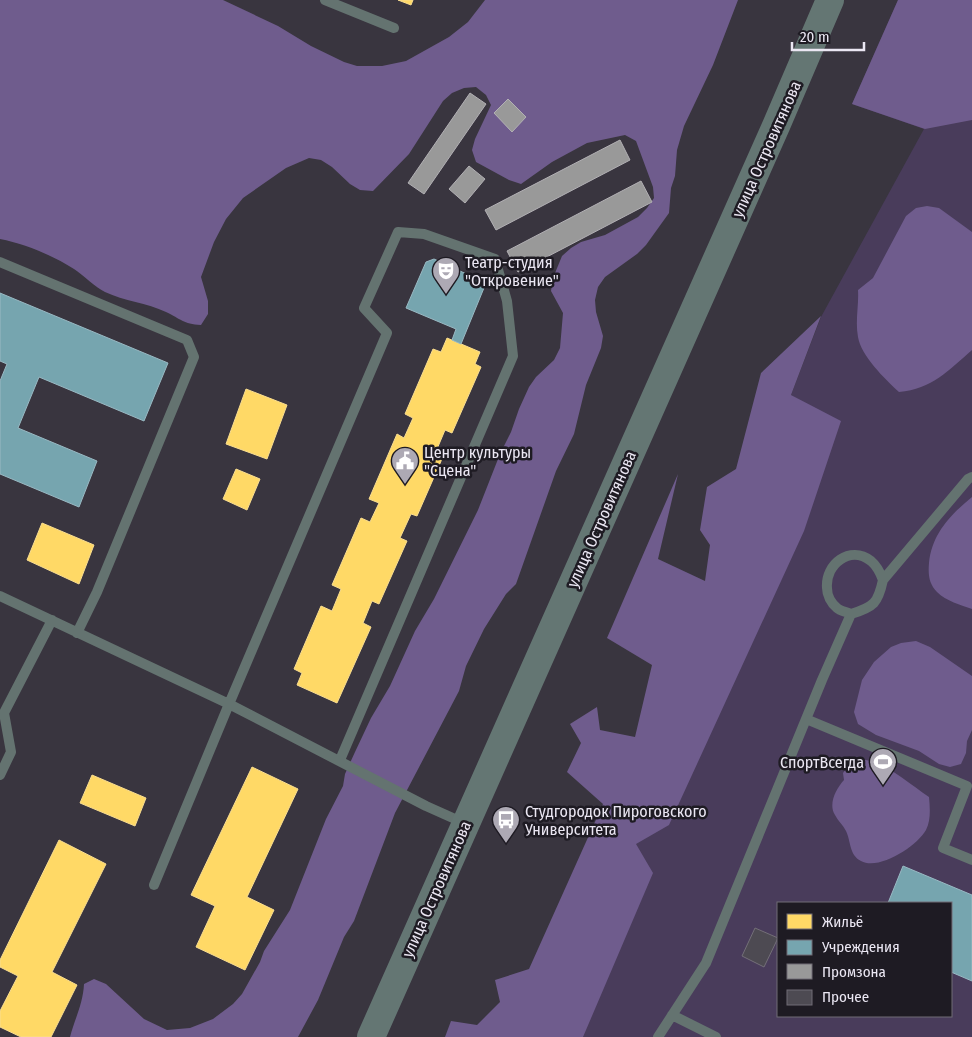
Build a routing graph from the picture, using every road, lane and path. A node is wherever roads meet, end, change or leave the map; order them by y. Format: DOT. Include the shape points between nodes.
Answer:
graph roads {
  1 [pos="325,0"];
  2 [pos="830,0"];
  3 [pos="394,28"];
  4 [pos="0,262"];
  5 [pos="972,477"];
  6 [pos="883,580"];
  7 [pos="0,596"];
  8 [pos="851,614"];
  9 [pos="52,620"];
  10 [pos="77,633"];
  11 [pos="229,704"];
  12 [pos="806,720"];
  13 [pos="340,760"];
  14 [pos="0,775"];
  15 [pos="465,823"];
  16 [pos="972,860"];
  17 [pos="154,885"];
  18 [pos="672,1015"];
  19 [pos="371,1037"];
  20 [pos="658,1037"];
  21 [pos="716,1037"];
  1 -- 3 [label="lane"];
  2 -- 15 [label="main road, улица Островитянова"];
  4 -- 10 [label="lane" via="187,340 194,358"];
  5 -- 6 [label="lane"];
  6 -- 8 [label="lane" via="879,598 866,609"];
  6 -- 8 [label="lane" via="878,568 857,556 842,558 832,566 826,578 827,595 837,608"];
  7 -- 9 [label="lane"];
  8 -- 12 [label="lane"];
  9 -- 10 [label="lane"];
  9 -- 14 [label="lane" via="4,713 11,752"];
  10 -- 11 [label="lane"];
  11 -- 13 [label="lane"];
  11 -- 13 [label="lane" via="386,333 364,308 398,232 424,234 495,259 506,300 513,356"];
  11 -- 17 [label="lane"];
  12 -- 16 [label="lane" via="967,786 943,848"];
  12 -- 18 [label="lane" via="706,962"];
  13 -- 15 [label="lane"];
  15 -- 19 [label="main road, улица Островитянова"];
  18 -- 20 [label="lane"];
  18 -- 21 [label="lane"];
}
